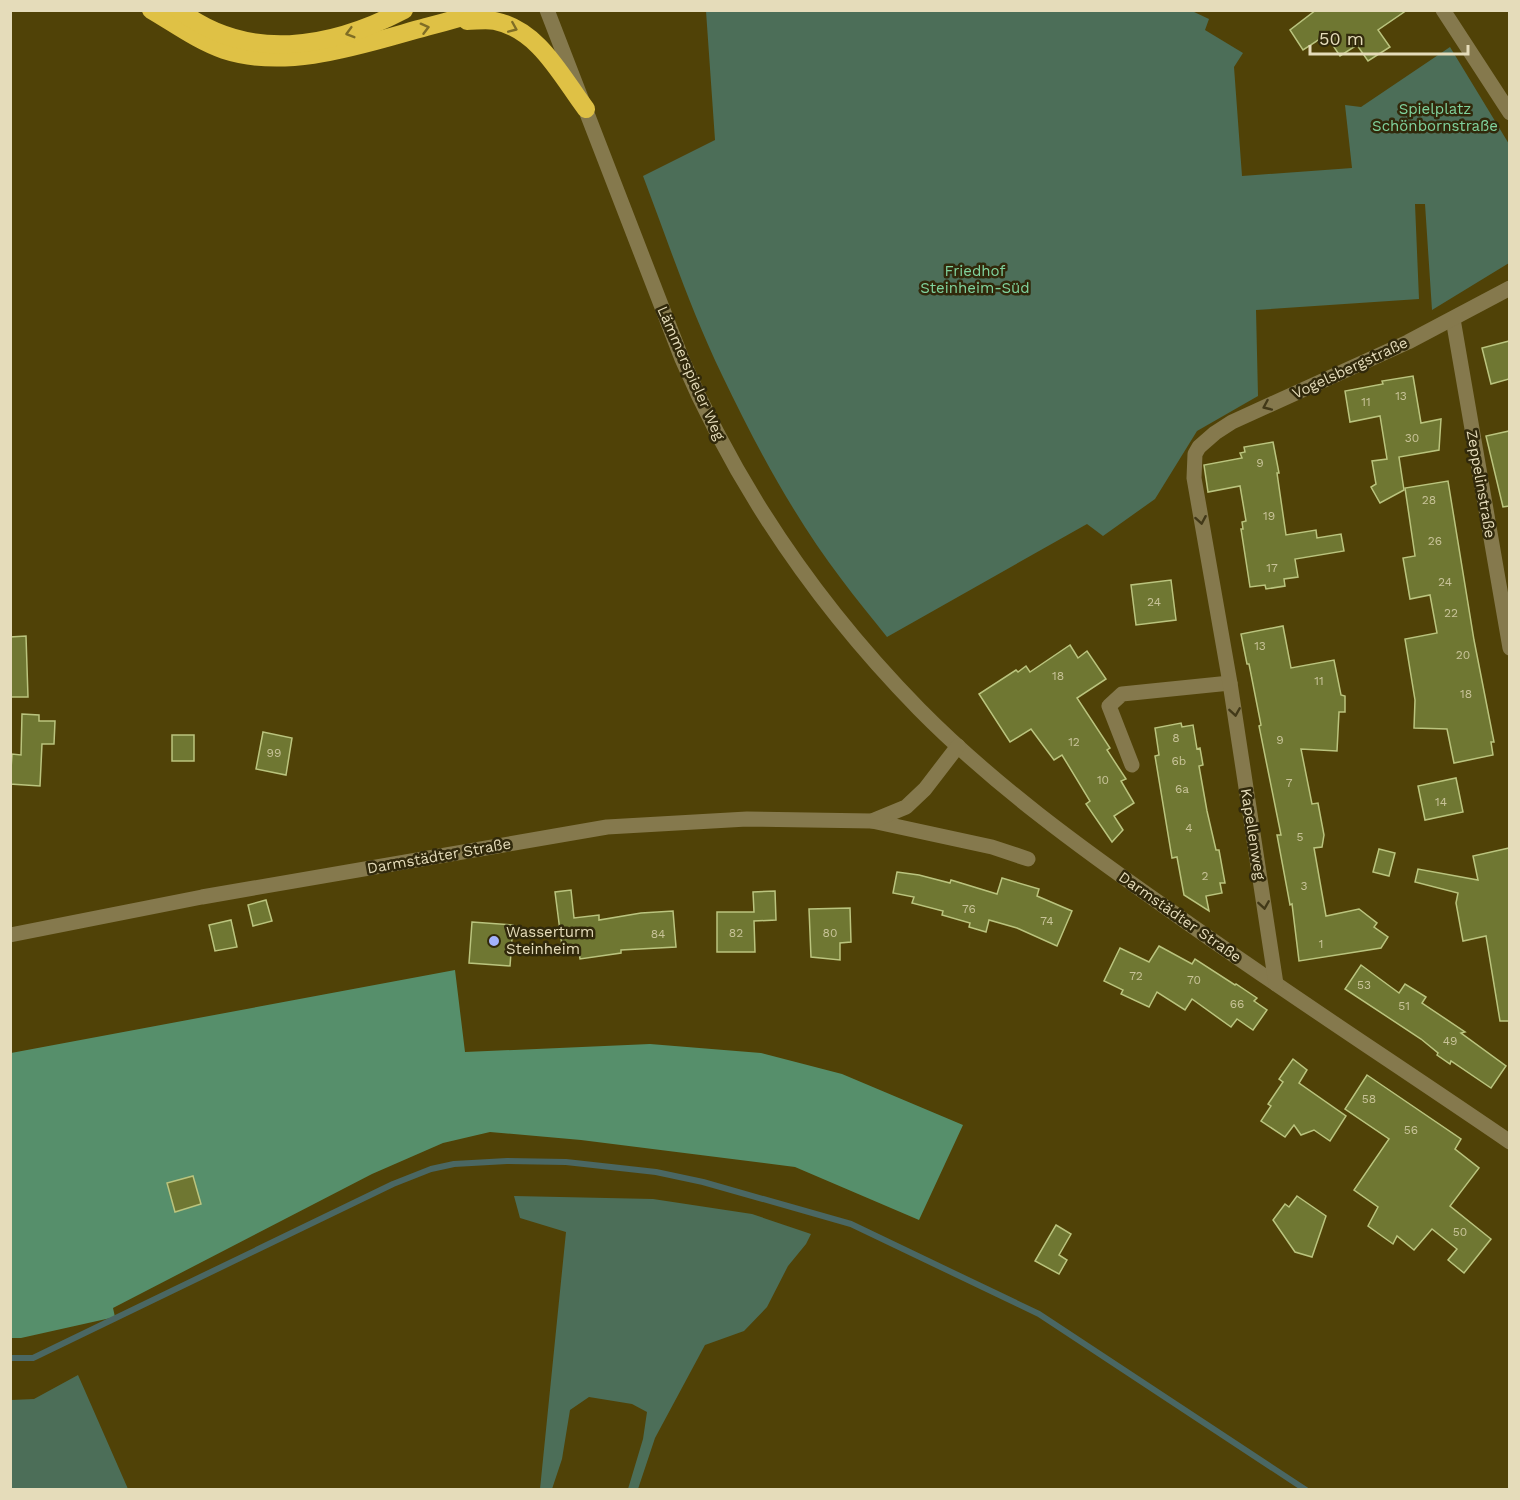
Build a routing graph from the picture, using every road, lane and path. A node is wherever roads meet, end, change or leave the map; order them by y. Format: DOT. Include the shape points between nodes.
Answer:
graph roads {
  1 [pos="152,10"];
  2 [pos="179,10"];
  3 [pos="404,10"];
  4 [pos="483,10"];
  5 [pos="547,10"];
  6 [pos="1443,10"];
  7 [pos="456,21"];
  8 [pos="586,109"];
  9 [pos="1509,113"];
  10 [pos="1509,288"];
  11 [pos="1453,319"];
  12 [pos="1195,454"];
  13 [pos="1509,648"];
  14 [pos="1230,683"];
  15 [pos="958,746"];
  16 [pos="1132,765"];
  17 [pos="872,821"];
  18 [pos="1028,859"];
  19 [pos="10,935"];
  20 [pos="1276,984"];
  21 [pos="1509,1142"];
  1 -- 7 [label="highway, one-way" via="224,50 266,58 365,45"];
  3 -- 2 [label="highway, one-way" via="357,31 288,45 249,43 226,36"];
  4 -- 7 [label="highway"];
  5 -- 8 [label="street, Lämmerspieler Weg"];
  6 -- 9 [label="street"];
  7 -- 8 [label="highway, one-way" via="494,21 535,40"];
  8 -- 15 [label="street, Lämmerspieler Weg" via="682,359 728,456 788,550 849,631"];
  10 -- 11 [label="street, Vogelsbergstraße"];
  11 -- 12 [label="street, Vogelsbergstraße, one-way" via="1232,422 1205,441"];
  11 -- 13 [label="street, Zeppelinstraße"];
  12 -- 14 [label="street, Kapellenweg, one-way" via="1194,478"];
  14 -- 16 [label="street" via="1122,694 1109,706"];
  14 -- 20 [label="street, Kapellenweg, one-way"];
  15 -- 17 [label="street, Darmstädter Straße" via="906,807"];
  15 -- 20 [label="street, Darmstädter Straße" via="1066,836"];
  17 -- 18 [label="street, Darmstädter Straße" via="992,847"];
  17 -- 19 [label="street, Darmstädter Straße" via="747,819 607,827 202,897"];
  20 -- 21 [label="street, Darmstädter Straße"];
}
